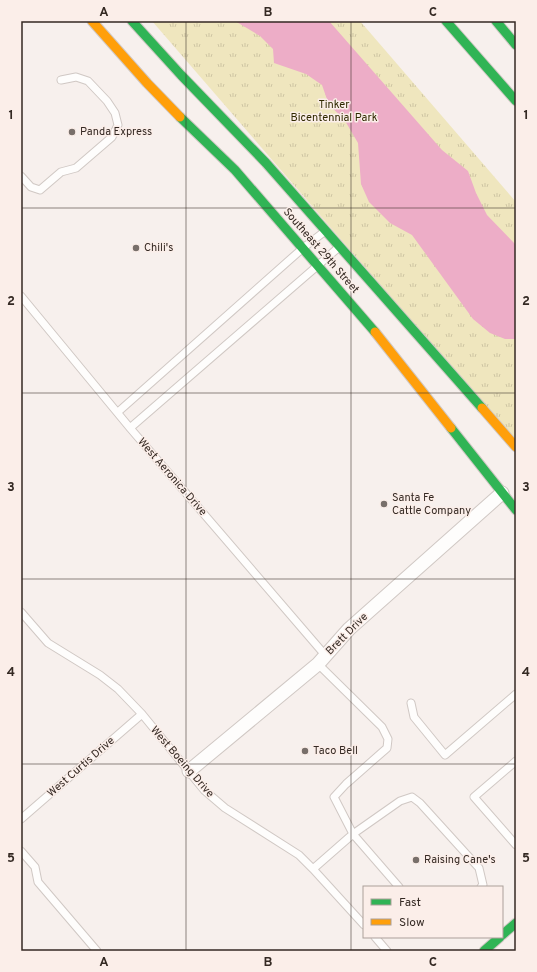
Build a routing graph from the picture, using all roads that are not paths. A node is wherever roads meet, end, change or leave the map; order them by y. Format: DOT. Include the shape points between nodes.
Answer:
graph roads {
  1 [pos="92,21"];
  2 [pos="132,21"];
  3 [pos="446,21"];
  4 [pos="496,21"];
  5 [pos="516,44"];
  6 [pos="61,80"];
  7 [pos="516,101"];
  8 [pos="21,176"];
  9 [pos="325,230"];
  10 [pos="340,247"];
  11 [pos="303,248"];
  12 [pos="318,266"];
  13 [pos="21,296"];
  14 [pos="118,412"];
  15 [pos="130,428"];
  16 [pos="516,447"];
  17 [pos="502,493"];
  18 [pos="516,510"];
  19 [pos="21,612"];
  20 [pos="322,660"];
  21 [pos="516,694"];
  22 [pos="411,703"];
  23 [pos="142,714"];
  24 [pos="516,761"];
  25 [pos="189,771"];
  26 [pos="21,819"];
  27 [pos="353,834"];
  28 [pos="516,845"];
  29 [pos="21,851"];
  30 [pos="313,869"];
  31 [pos="398,886"];
  32 [pos="482,886"];
  33 [pos="516,923"];
  34 [pos="363,924"];
  35 [pos="503,934"];
  36 [pos="376,938"];
  37 [pos="499,938"];
  38 [pos="97,951"];
  39 [pos="388,951"];
  40 [pos="484,951"];
  1 -- 11 [label="main road, Southeast 29th Street" via="147,83 236,170"];
  2 -- 9 [label="main road, Southeast 29th Street" via="181,76 266,163"];
  3 -- 7 [label="main road"];
  4 -- 5 [label="main road"];
  6 -- 8 [label="lane" via="76,77 88,81 107,101 115,113 118,125 112,137 76,168 61,172 40,190 31,187"];
  9 -- 10 [label="main road, Southeast 29th Street"];
  9 -- 11 [label="lane"];
  10 -- 12 [label="lane"];
  10 -- 16 [label="main road, Southeast 29th Street"];
  11 -- 12 [label="main road, Southeast 29th Street"];
  11 -- 14 [label="lane"];
  12 -- 15 [label="lane"];
  12 -- 17 [label="main road, Southeast 29th Street" via="382,340"];
  13 -- 14 [label="lane, West Aeronica Drive"];
  14 -- 15 [label="lane, West Aeronica Drive"];
  15 -- 20 [label="lane, West Aeronica Drive"];
  17 -- 18 [label="main road, Southeast 29th Street"];
  17 -- 20 [label="street, Brett Drive" via="349,629"];
  19 -- 23 [label="lane, West Boeing Drive" via="48,643 100,675"];
  20 -- 25 [label="street, Brett Drive"];
  20 -- 27 [label="lane, West Aeronica Drive" via="382,727 388,739 387,748 334,797"];
  21 -- 22 [label="lane" via="446,755 414,717"];
  23 -- 25 [label="lane, West Boeing Drive"];
  23 -- 26 [label="lane, West Curtis Drive"];
  24 -- 28 [label="lane" via="474,797"];
  25 -- 30 [label="lane, West Boeing Drive" via="204,790 225,808 299,855"];
  27 -- 30 [label="lane"];
  27 -- 31 [label="lane"];
  27 -- 32 [label="lane" via="400,801 412,797 479,868"];
  29 -- 38 [label="lane" via="35,867 38,882"];
  30 -- 34 [label="lane, West Boeing Drive"];
  33 -- 35 [label="main road"];
  36 -- 39 [label="lane"];
  37 -- 40 [label="main road"];
}
